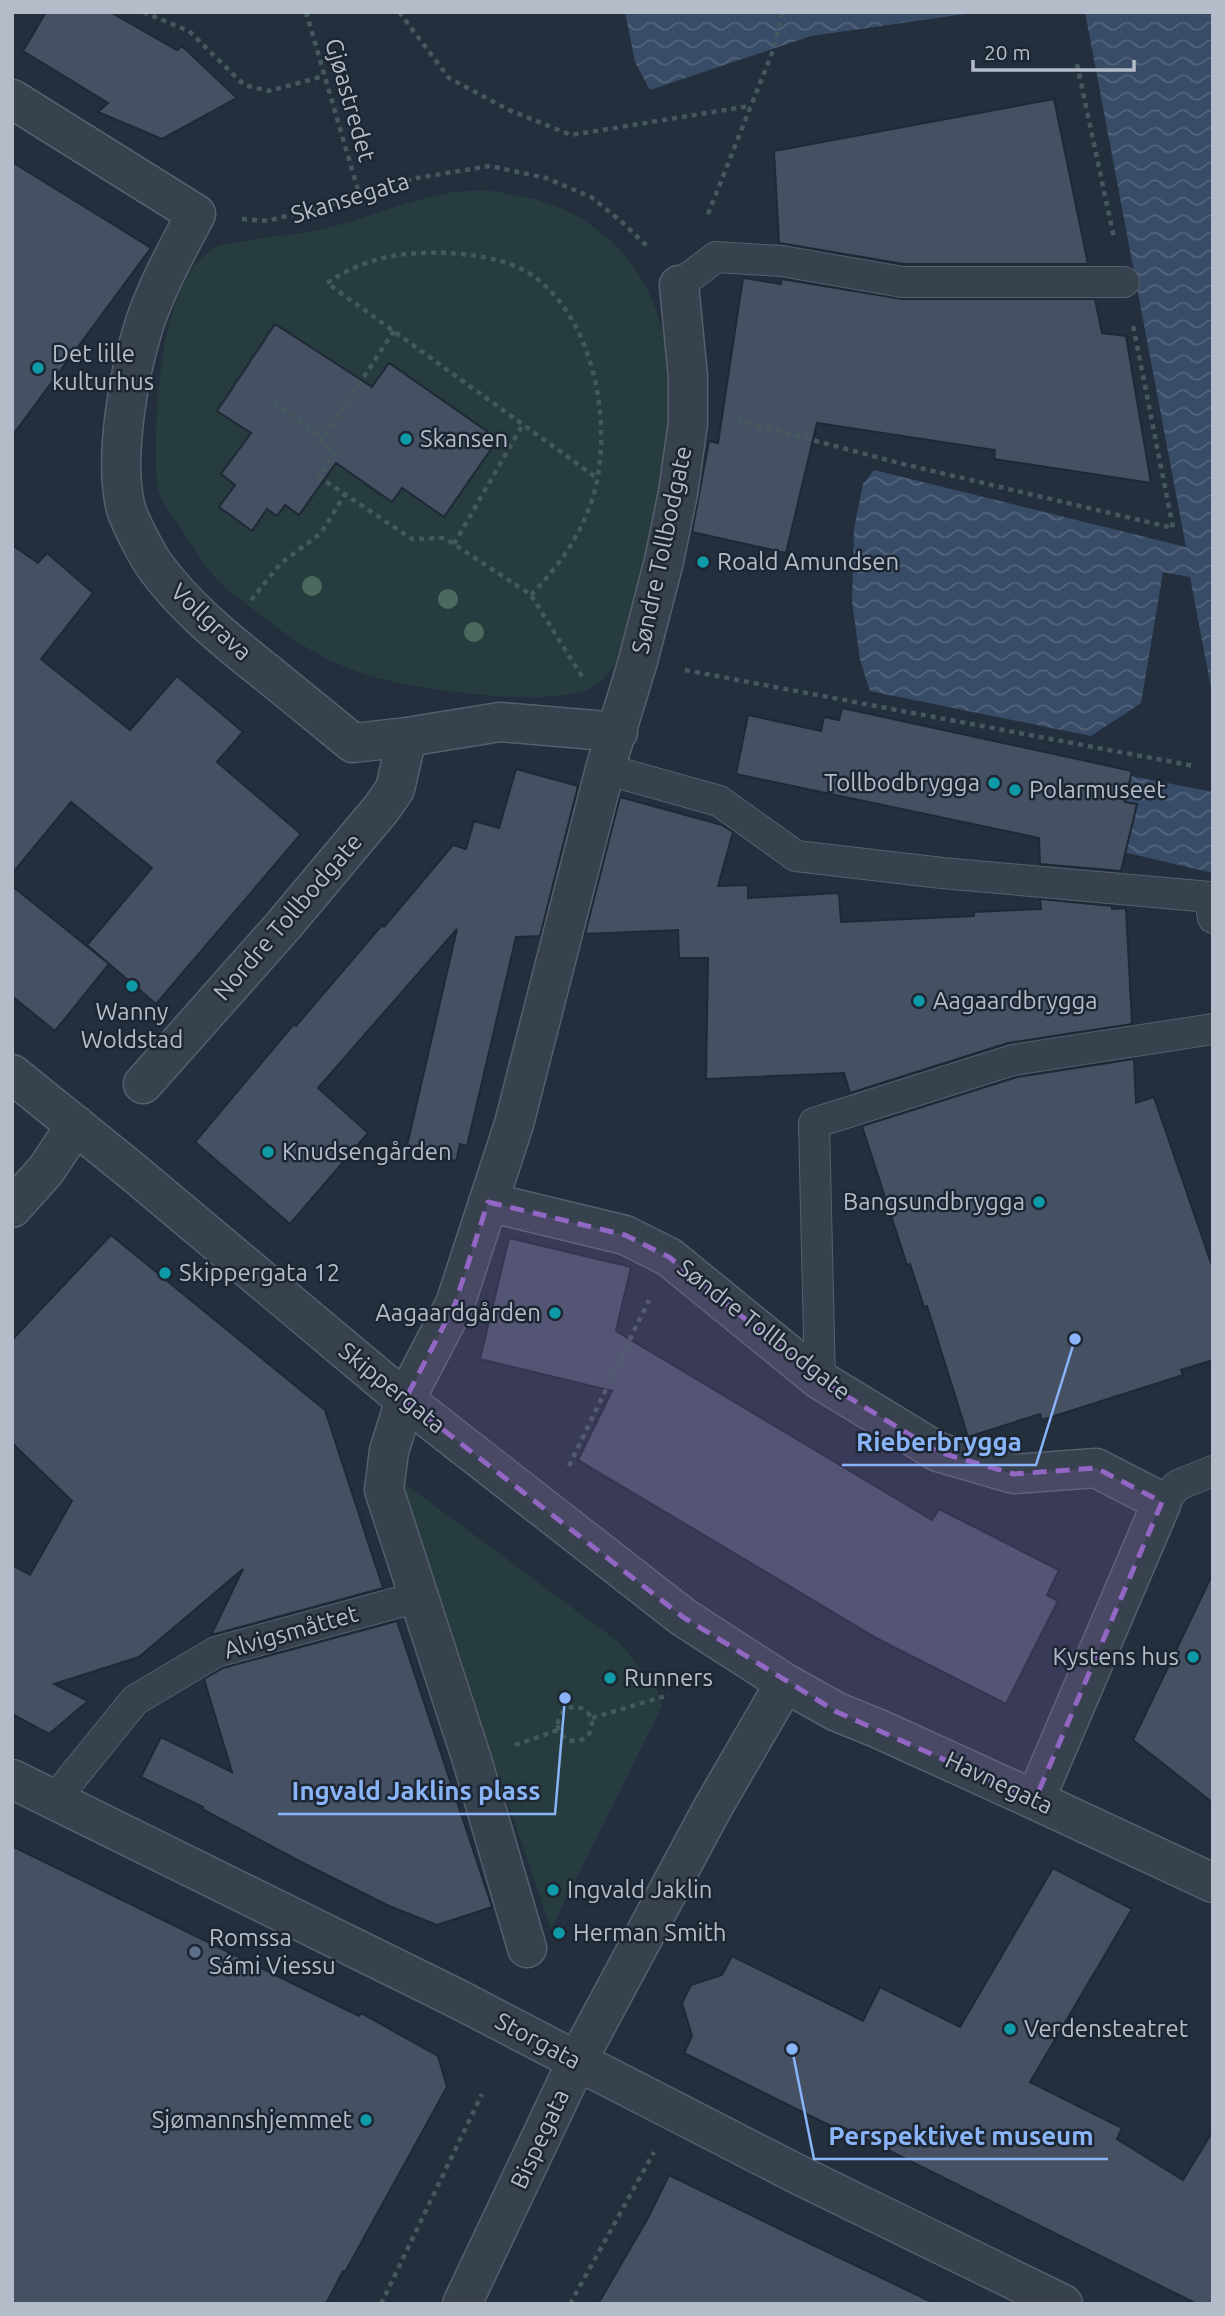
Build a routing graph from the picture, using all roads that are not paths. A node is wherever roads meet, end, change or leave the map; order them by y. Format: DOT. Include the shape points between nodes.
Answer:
graph roads {
  1 [pos="12,99"];
  2 [pos="1124,282"];
  3 [pos="679,285"];
  4 [pos="618,732"];
  5 [pos="407,737"];
  6 [pos="605,769"];
  7 [pos="1211,907"];
  8 [pos="1213,1029"];
  9 [pos="12,1074"];
  10 [pos="143,1084"];
  11 [pos="76,1125"];
  12 [pos="488,1202"];
  13 [pos="12,1208"];
  14 [pos="820,1380"];
  15 [pos="405,1401"];
  16 [pos="1213,1471"];
  17 [pos="1162,1502"];
  18 [pos="418,1597"];
  19 [pos="785,1683"];
  20 [pos="12,1779"];
  21 [pos="54,1800"];
  22 [pos="1035,1800"];
  23 [pos="1213,1883"];
  24 [pos="527,1948"];
  25 [pos="577,2061"];
  26 [pos="462,2304"];
  27 [pos="1063,2304"];
  1 -- 5 [label="street, Vollgrava" via="196,214 170,262 145,325 130,384 123,440 127,510 153,564 220,635 353,743"];
  2 -- 3 [label="lane" via="902,282 782,261 716,257"];
  3 -- 4 [label="street, Søndre Tollbodgate" via="688,408 678,493"];
  4 -- 5 [label="street, Vollgrava" via="500,722"];
  4 -- 6 [label="street, Søndre Tollbodgate"];
  5 -- 10 [label="street, Nordre Tollbodgate" via="395,789 381,809"];
  6 -- 7 [label="lane" via="719,801 796,856"];
  6 -- 12 [label="street, Søndre Tollbodgate" via="514,1125"];
  8 -- 14 [label="lane" via="1013,1060 814,1123"];
  9 -- 11 [label="street, Skippergata"];
  11 -- 13 [label="street" via="46,1170"];
  11 -- 15 [label="street, Skippergata"];
  12 -- 14 [label="street, Søndre Tollbodgate" via="625,1235 669,1257"];
  12 -- 15 [label="street, Søndre Tollbodgate" via="455,1304"];
  14 -- 17 [label="street, Søndre Tollbodgate" via="939,1452 1014,1474 1096,1468"];
  15 -- 18 [label="street, Søndre Tollbodgate" via="389,1451 384,1490"];
  15 -- 19 [label="street, Skippergata" via="683,1618"];
  16 -- 17 [label="lane" via="1178,1485"];
  17 -- 22 [label="street"];
  18 -- 21 [label="lane, Alvigsmåttet" via="216,1652 135,1700"];
  18 -- 24 [label="street, Søndre Tollbodgate"];
  19 -- 22 [label="street, Havnegata" via="837,1712"];
  19 -- 25 [label="street, Bispegata"];
  20 -- 21 [label="street, Storgata"];
  21 -- 25 [label="street, Storgata"];
  22 -- 23 [label="street, Havnegata"];
  25 -- 26 [label="street, Bispegata"];
  25 -- 27 [label="street, Storgata"];
}
